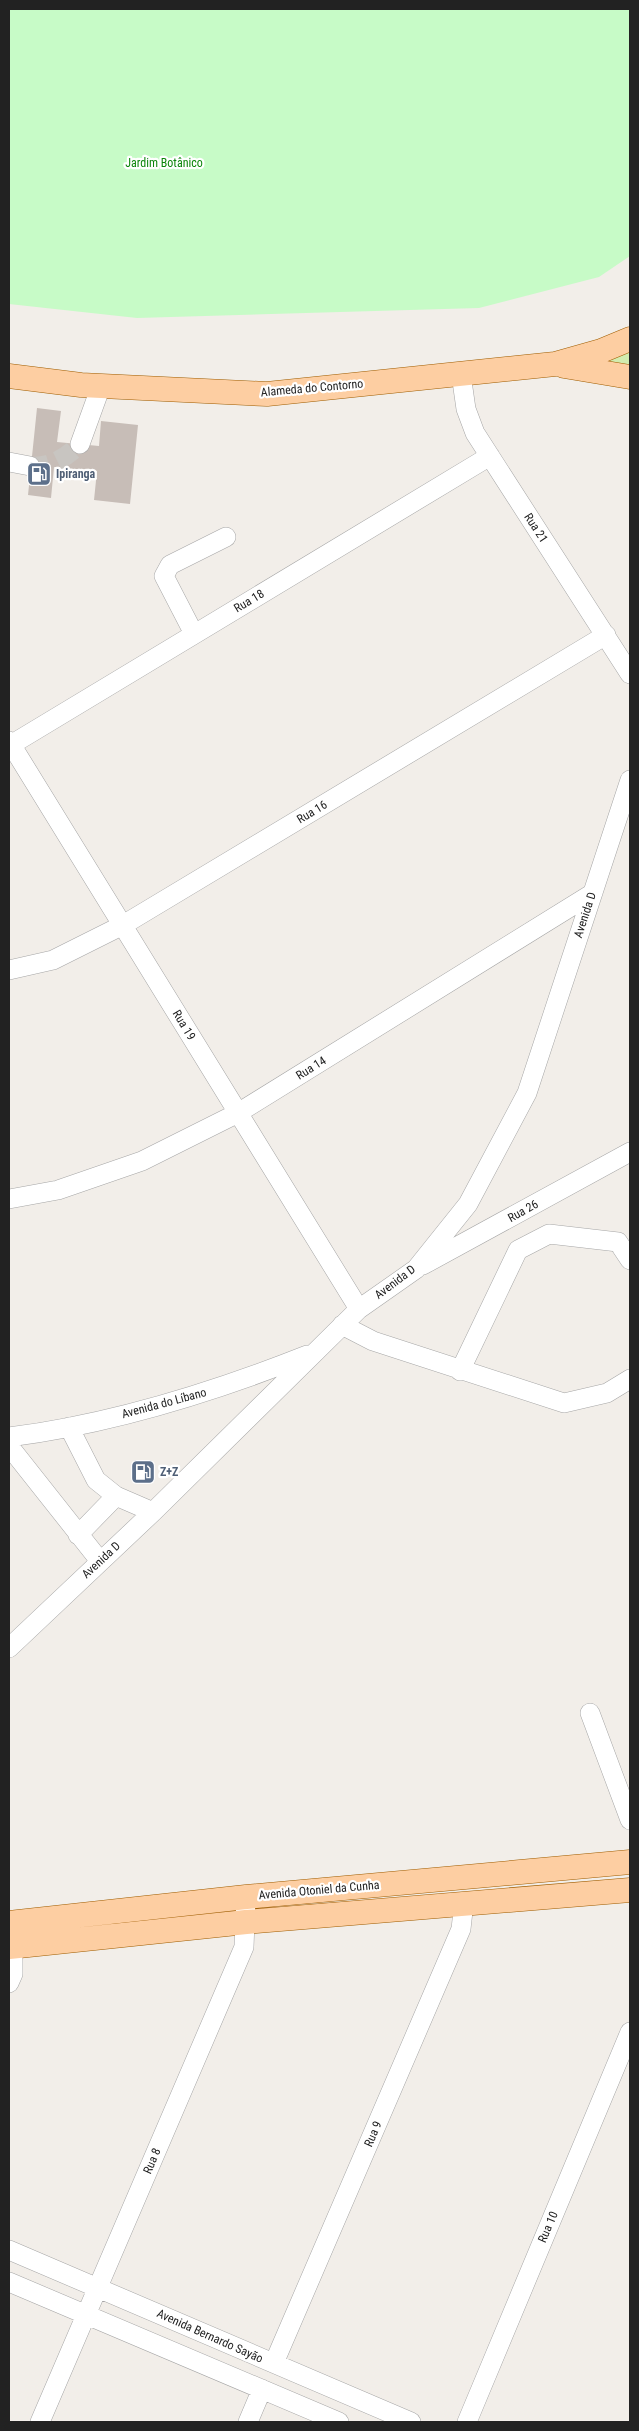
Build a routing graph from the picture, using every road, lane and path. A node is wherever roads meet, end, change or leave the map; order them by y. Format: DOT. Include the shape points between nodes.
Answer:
graph roads {
  1 [pos="630,339"];
  2 [pos="555,364"];
  3 [pos="461,374"];
  4 [pos="9,376"];
  5 [pos="630,377"];
  6 [pos="101,386"];
  7 [pos="80,444"];
  8 [pos="490,456"];
  9 [pos="9,462"];
  10 [pos="30,466"];
  11 [pos="226,537"];
  12 [pos="194,634"];
  13 [pos="606,636"];
  14 [pos="630,674"];
  15 [pos="10,744"];
  16 [pos="630,780"];
  17 [pos="593,893"];
  18 [pos="123,925"];
  19 [pos="9,970"];
  20 [pos="238,1113"];
  21 [pos="630,1152"];
  22 [pos="9,1199"];
  23 [pos="630,1260"];
  24 [pos="416,1269"];
  25 [pos="359,1309"];
  26 [pos="342,1326"];
  27 [pos="315,1352"];
  28 [pos="460,1371"];
  29 [pos="630,1379"];
  30 [pos="69,1427"];
  31 [pos="9,1437"];
  32 [pos="9,1446"];
  33 [pos="116,1496"];
  34 [pos="153,1512"];
  35 [pos="78,1535"];
  36 [pos="100,1561"];
  37 [pos="9,1648"];
  38 [pos="590,1713"];
  39 [pos="630,1820"];
  40 [pos="630,1862"];
  41 [pos="630,1890"];
  42 [pos="246,1897"];
  43 [pos="464,1902"];
  44 [pos="246,1922"];
  45 [pos="9,1923"];
  46 [pos="11,1947"];
  47 [pos="9,1983"];
  48 [pos="630,2032"];
  49 [pos="9,2250"];
  50 [pos="9,2282"];
  51 [pos="98,2287"];
  52 [pos="87,2314"];
  53 [pos="274,2363"];
  54 [pos="262,2389"];
  55 [pos="40,2422"];
  56 [pos="248,2422"];
  57 [pos="340,2422"];
  58 [pos="411,2422"];
  59 [pos="467,2422"];
  1 -- 2 [label="main road, Alameda do Contorno"];
  2 -- 3 [label="main road, Alameda do Contorno"];
  2 -- 5 [label="main road, Alameda do Contorno"];
  3 -- 6 [label="main road, Alameda do Contorno" via="267,394"];
  3 -- 8 [label="street, Rua 21" via="466,409 475,434"];
  4 -- 6 [label="main road, Alameda do Contorno"];
  6 -- 7 [label="street"];
  8 -- 12 [label="street, Rua 18"];
  8 -- 13 [label="street, Rua 21"];
  9 -- 10 [label="street"];
  11 -- 12 [label="street" via="170,565 164,576"];
  12 -- 15 [label="street, Rua 18"];
  13 -- 14 [label="street, Rua 21"];
  13 -- 18 [label="street, Rua 16"];
  15 -- 18 [label="street, Rua 19"];
  16 -- 17 [label="street, Avenida D"];
  17 -- 20 [label="street, Rua 14"];
  17 -- 24 [label="street, Avenida D" via="527,1093 468,1204"];
  18 -- 19 [label="street, Rua 16" via="53,960"];
  18 -- 20 [label="street, Rua 19"];
  20 -- 22 [label="street, Rua 14" via="142,1161 58,1190"];
  20 -- 25 [label="street, Rua 19"];
  21 -- 24 [label="street, Rua 26"];
  23 -- 28 [label="street" via="618,1242 548,1234 518,1250"];
  24 -- 25 [label="street, Avenida D"];
  25 -- 26 [label="street, Avenida D"];
  26 -- 27 [label="street, Avenida D"];
  26 -- 28 [label="street" via="373,1341"];
  27 -- 30 [label="street, Avenida do Líbano" via="245,1380"];
  27 -- 34 [label="street, Avenida D"];
  28 -- 29 [label="street" via="564,1403 607,1393"];
  30 -- 31 [label="street, Avenida do Líbano"];
  30 -- 33 [label="street" via="96,1480"];
  32 -- 35 [label="street"];
  33 -- 34 [label="street"];
  33 -- 35 [label="street"];
  34 -- 36 [label="street, Avenida D"];
  35 -- 36 [label="street"];
  36 -- 37 [label="street, Avenida D"];
  38 -- 39 [label="street"];
  40 -- 42 [label="main road, Avenida Otoniel da Cunha"];
  41 -- 43 [label="main road, Avenida Otoniel da Cunha"];
  42 -- 44 [label="street, Rua 8"];
  42 -- 45 [label="main road, Avenida Otoniel da Cunha"];
  43 -- 44 [label="main road, Avenida Otoniel da Cunha"];
  43 -- 53 [label="street, Rua 9" via="461,1929"];
  44 -- 46 [label="main road, Avenida Otoniel da Cunha"];
  44 -- 51 [label="street, Rua 8" via="244,1947"];
  46 -- 47 [label="street" via="13,1974"];
  48 -- 59 [label="street, Rua 10"];
  49 -- 51 [label="street, Avenida Bernardo Sayão"];
  50 -- 52 [label="street"];
  51 -- 52 [label="street, Rua 8"];
  51 -- 53 [label="street, Avenida Bernardo Sayão"];
  52 -- 54 [label="street"];
  52 -- 55 [label="street, Rua 8"];
  53 -- 58 [label="street, Avenida Bernardo Sayão"];
  54 -- 56 [label="street"];
  54 -- 57 [label="street"];
}
